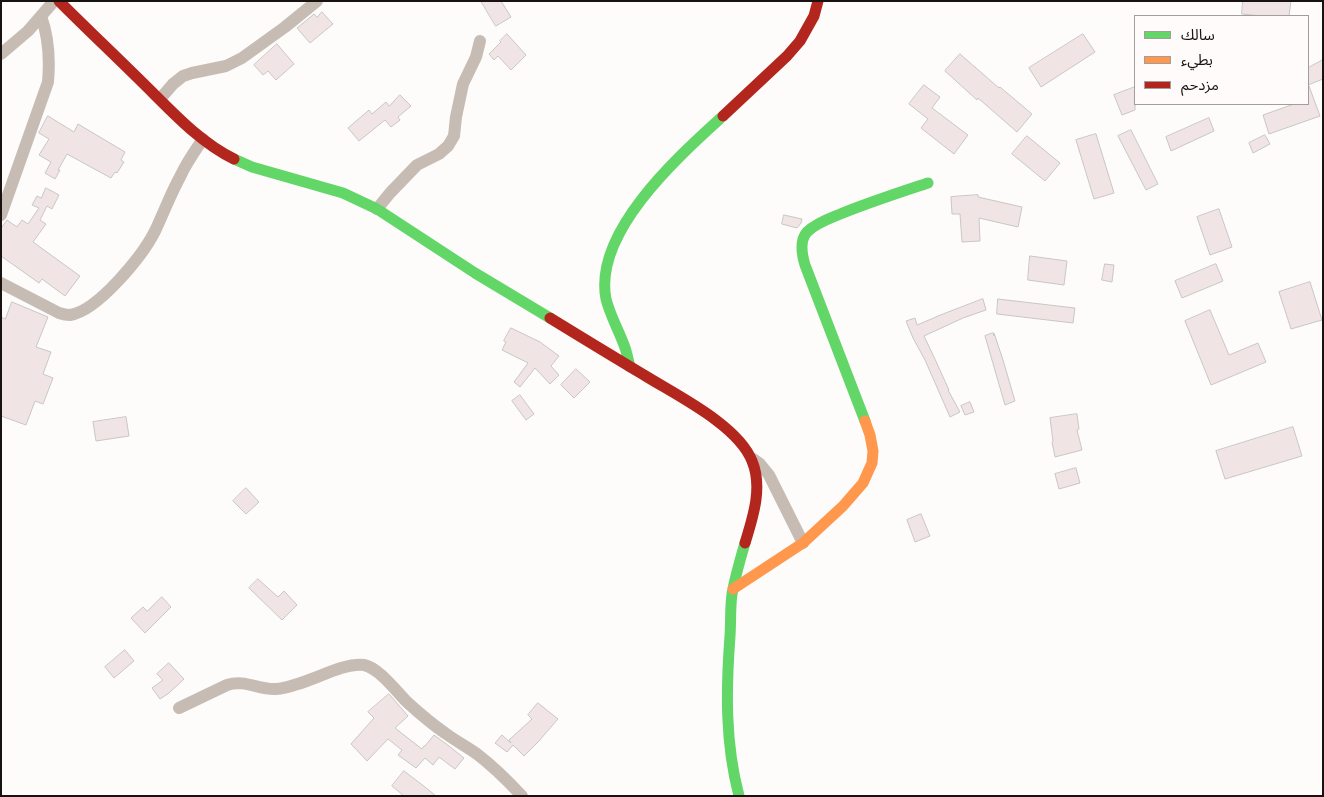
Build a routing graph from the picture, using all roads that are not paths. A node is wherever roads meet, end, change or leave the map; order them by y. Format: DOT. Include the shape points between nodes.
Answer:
graph roads {
  1 [pos="54,1"];
  2 [pos="59,1"];
  3 [pos="317,1"];
  4 [pos="818,1"];
  5 [pos="41,16"];
  6 [pos="480,41"];
  7 [pos="1,54"];
  8 [pos="160,99"];
  9 [pos="203,139"];
  10 [pos="928,183"];
  11 [pos="377,209"];
  12 [pos="1,215"];
  13 [pos="1,283"];
  14 [pos="630,366"];
  15 [pos="753,460"];
  16 [pos="804,543"];
  17 [pos="733,589"];
  18 [pos="178,708"];
  19 [pos="522,796"];
  20 [pos="739,796"];
  1 -- 5 [label="street"];
  2 -- 8 [label="street"];
  3 -- 8 [label="street" via="242,58 226,66 183,76"];
  4 -- 14 [label="street" via="814,16 800,41 663,174 640,200 622,228 610,254 605,277 606,298"];
  5 -- 7 [label="street"];
  5 -- 12 [label="street" via="50,59 48,82"];
  6 -- 11 [label="street" via="463,84 454,136 448,146 417,164"];
  8 -- 9 [label="street"];
  9 -- 11 [label="street" via="252,167 343,193"];
  9 -- 13 [label="street" via="180,176 155,232 134,263 89,307 68,315 59,313"];
  10 -- 16 [label="street" via="824,220 808,230 803,240 805,265 870,435 873,451 872,463 863,483"];
  11 -- 14 [label="street" via="475,274"];
  14 -- 15 [label="street" via="714,418 733,433"];
  15 -- 16 [label="street" via="769,475"];
  15 -- 17 [label="street" via="757,490"];
  16 -- 17 [label="street"];
  17 -- 20 [label="street" via="727,714 731,764"];
  18 -- 19 [label="street" via="234,682 275,690 349,666 364,665 386,680 419,713 501,773"];
}
